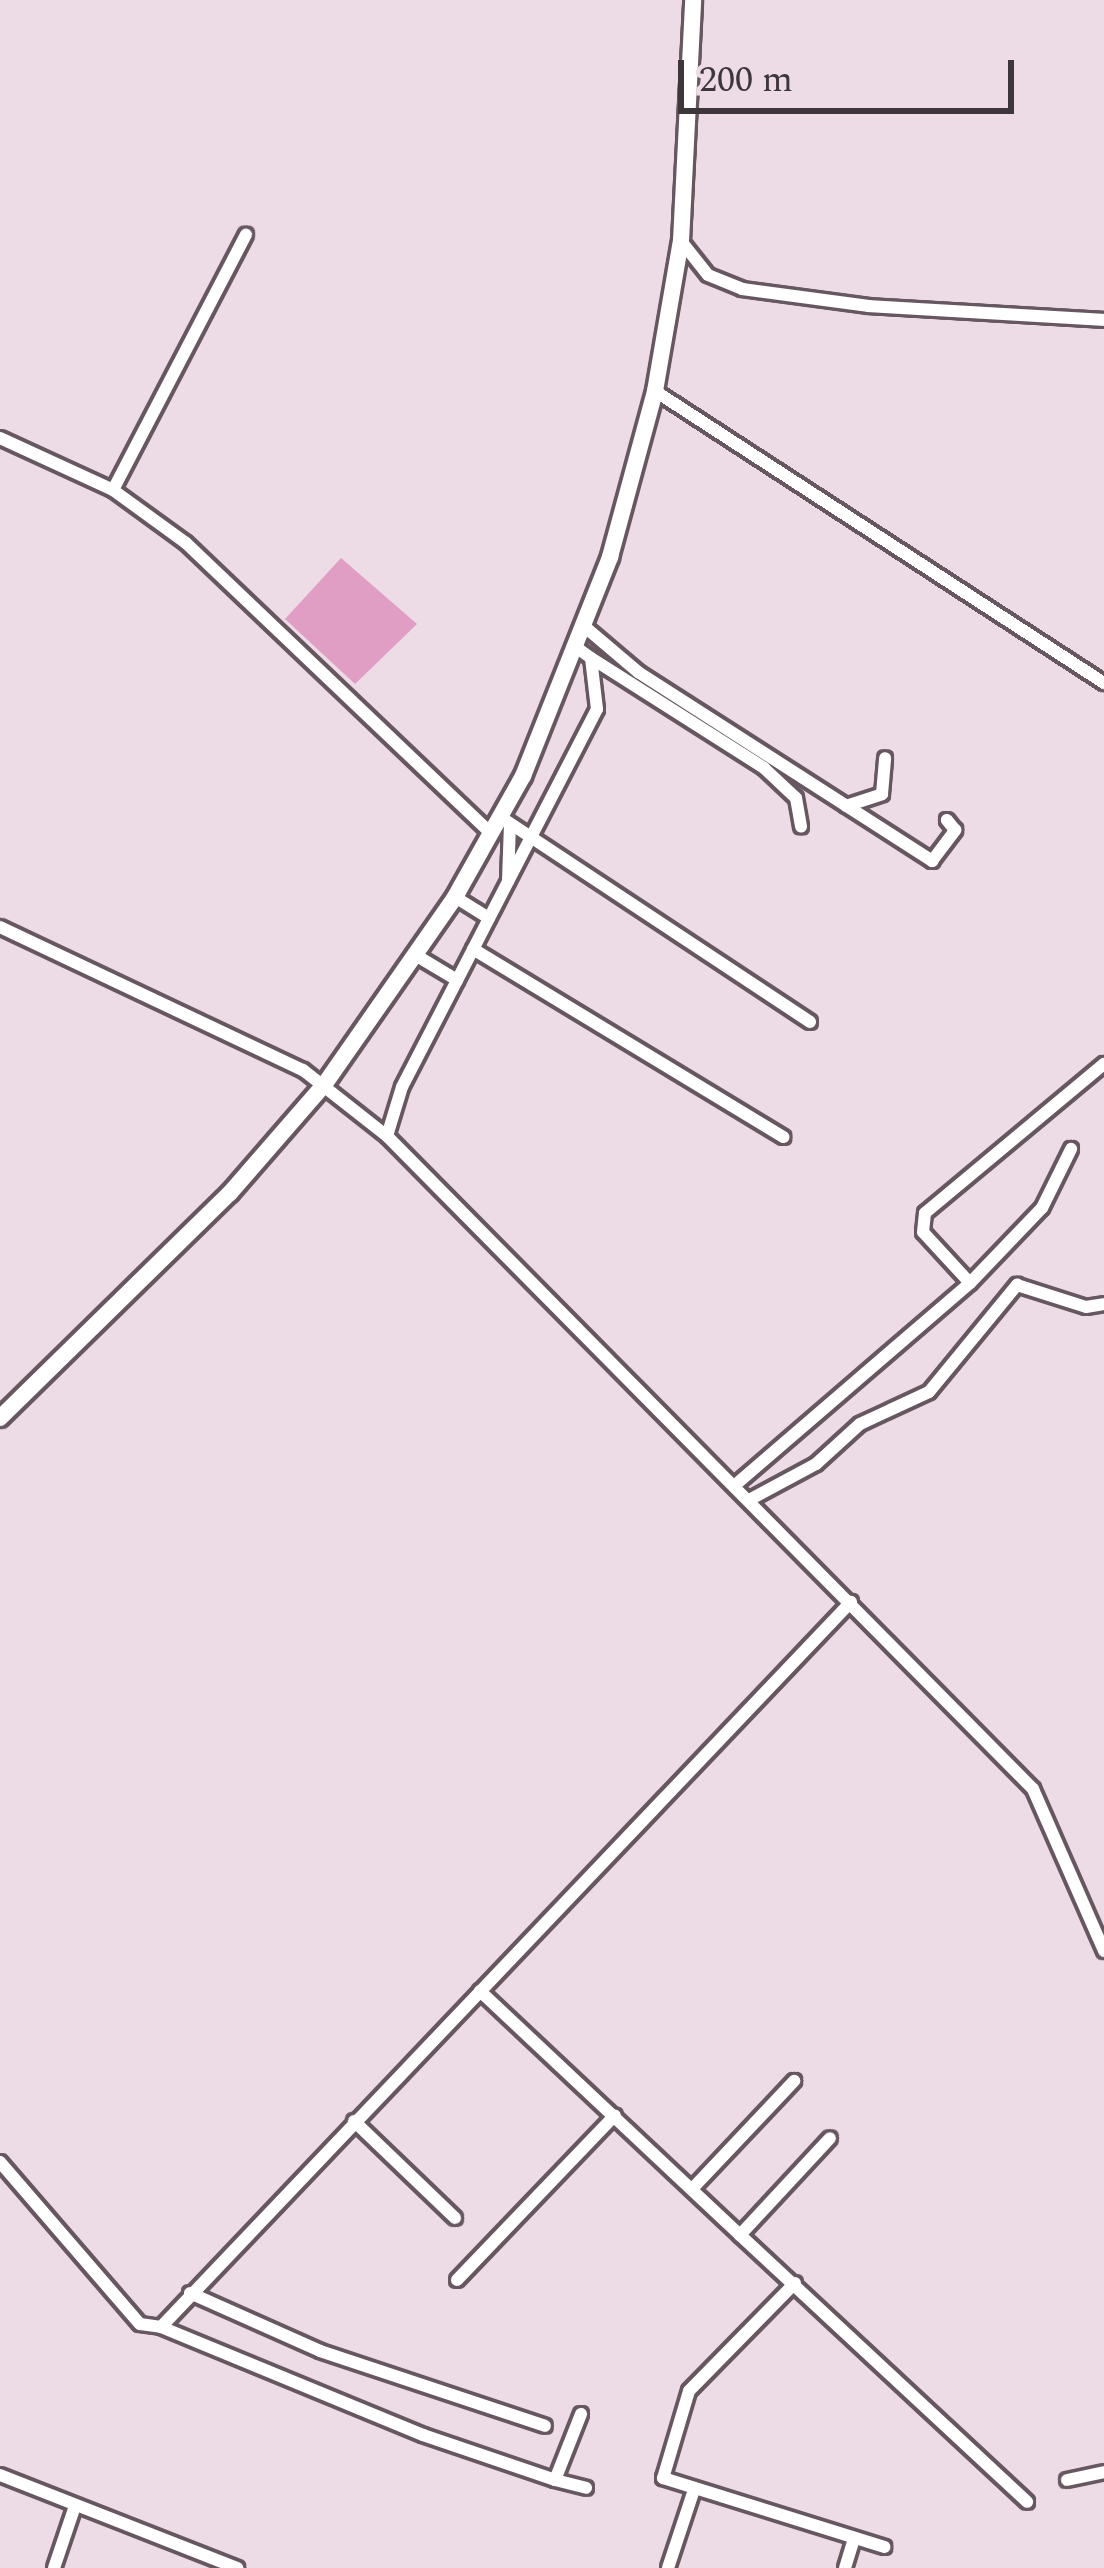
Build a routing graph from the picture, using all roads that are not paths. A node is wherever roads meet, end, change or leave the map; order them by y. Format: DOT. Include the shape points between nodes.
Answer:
graph roads {
  1 [pos="693,0"];
  2 [pos="246,236"];
  3 [pos="681,241"];
  4 [pos="1104,320"];
  5 [pos="655,391"];
  6 [pos="0,438"];
  7 [pos="113,490"];
  8 [pos="585,627"];
  9 [pos="584,653"];
  10 [pos="1104,683"];
  11 [pos="885,758"];
  12 [pos="845,806"];
  13 [pos="947,820"];
  14 [pos="500,824"];
  15 [pos="801,827"];
  16 [pos="533,840"];
  17 [pos="508,882"];
  18 [pos="455,897"];
  19 [pos="489,918"];
  20 [pos="0,927"];
  21 [pos="473,949"];
  22 [pos="417,956"];
  23 [pos="458,980"];
  24 [pos="810,1022"];
  25 [pos="1104,1064"];
  26 [pos="324,1085"];
  27 [pos="387,1136"];
  28 [pos="784,1137"];
  29 [pos="1071,1149"];
  30 [pos="970,1283"];
  31 [pos="1104,1304"];
  32 [pos="0,1418"];
  33 [pos="734,1486"];
  34 [pos="749,1500"];
  35 [pos="851,1602"];
  36 [pos="1104,1951"];
  37 [pos="480,1991"];
  38 [pos="794,2081"];
  39 [pos="614,2115"];
  40 [pos="354,2121"];
  41 [pos="830,2138"];
  42 [pos="0,2162"];
  43 [pos="692,2189"];
  44 [pos="454,2218"];
  45 [pos="740,2235"];
  46 [pos="457,2280"];
  47 [pos="795,2283"];
  48 [pos="190,2293"];
  49 [pos="161,2327"];
  50 [pos="581,2414"];
  51 [pos="545,2426"];
  52 [pos="1104,2472"];
  53 [pos="0,2475"];
  54 [pos="555,2480"];
  55 [pos="1067,2480"];
  56 [pos="586,2488"];
  57 [pos="694,2490"];
  58 [pos="1027,2502"];
  59 [pos="74,2509"];
  60 [pos="853,2542"];
  61 [pos="884,2548"];
  62 [pos="54,2568"];
  63 [pos="237,2568"];
  64 [pos="668,2568"];
  65 [pos="844,2568"];
  1 -- 3 [label="main road"];
  2 -- 7 [label="street"];
  3 -- 4 [label="street" via="708,275 742,289 869,306"];
  3 -- 5 [label="main road"];
  5 -- 8 [label="main road"];
  5 -- 10 [label="street"];
  6 -- 7 [label="street"];
  7 -- 14 [label="street" via="186,543"];
  8 -- 9 [label="main road"];
  8 -- 12 [label="street" via="638,672"];
  9 -- 14 [label="main road"];
  9 -- 15 [label="street" via="764,768 796,799"];
  9 -- 16 [label="street" via="597,709"];
  11 -- 12 [label="street" via="883,794 869,805"];
  12 -- 13 [label="street" via="932,861 955,830"];
  14 -- 16 [label="street"];
  14 -- 17 [label="street"];
  14 -- 18 [label="main road"];
  16 -- 17 [label="street"];
  16 -- 24 [label="street"];
  17 -- 19 [label="street"];
  18 -- 19 [label="street"];
  18 -- 22 [label="main road"];
  19 -- 21 [label="street"];
  20 -- 26 [label="street"];
  21 -- 23 [label="street"];
  21 -- 28 [label="street"];
  22 -- 23 [label="street"];
  22 -- 26 [label="main road"];
  23 -- 27 [label="street"];
  25 -- 30 [label="street" via="925,1213 923,1232"];
  26 -- 27 [label="street"];
  26 -- 32 [label="main road" via="230,1193"];
  27 -- 33 [label="street"];
  29 -- 30 [label="street" via="1042,1208"];
  30 -- 33 [label="street"];
  31 -- 34 [label="street" via="1086,1307 1017,1285 929,1392 860,1424 816,1464"];
  33 -- 34 [label="street"];
  34 -- 35 [label="street"];
  35 -- 36 [label="street" via="1033,1789"];
  35 -- 37 [label="street"];
  37 -- 39 [label="street"];
  37 -- 40 [label="street"];
  38 -- 43 [label="street"];
  39 -- 43 [label="street"];
  39 -- 46 [label="street"];
  40 -- 44 [label="street"];
  40 -- 48 [label="street"];
  41 -- 45 [label="street"];
  42 -- 49 [label="street" via="140,2324"];
  43 -- 45 [label="street"];
  45 -- 47 [label="street"];
  47 -- 57 [label="street" via="688,2391 662,2474"];
  47 -- 58 [label="street"];
  48 -- 49 [label="street"];
  48 -- 51 [label="street" via="320,2351"];
  49 -- 54 [label="street"];
  50 -- 54 [label="street"];
  52 -- 55 [label="street"];
  53 -- 59 [label="street"];
  54 -- 56 [label="street"];
  57 -- 60 [label="street"];
  57 -- 64 [label="street"];
  59 -- 62 [label="street"];
  59 -- 63 [label="street"];
  60 -- 61 [label="street"];
  60 -- 65 [label="street"];
}
